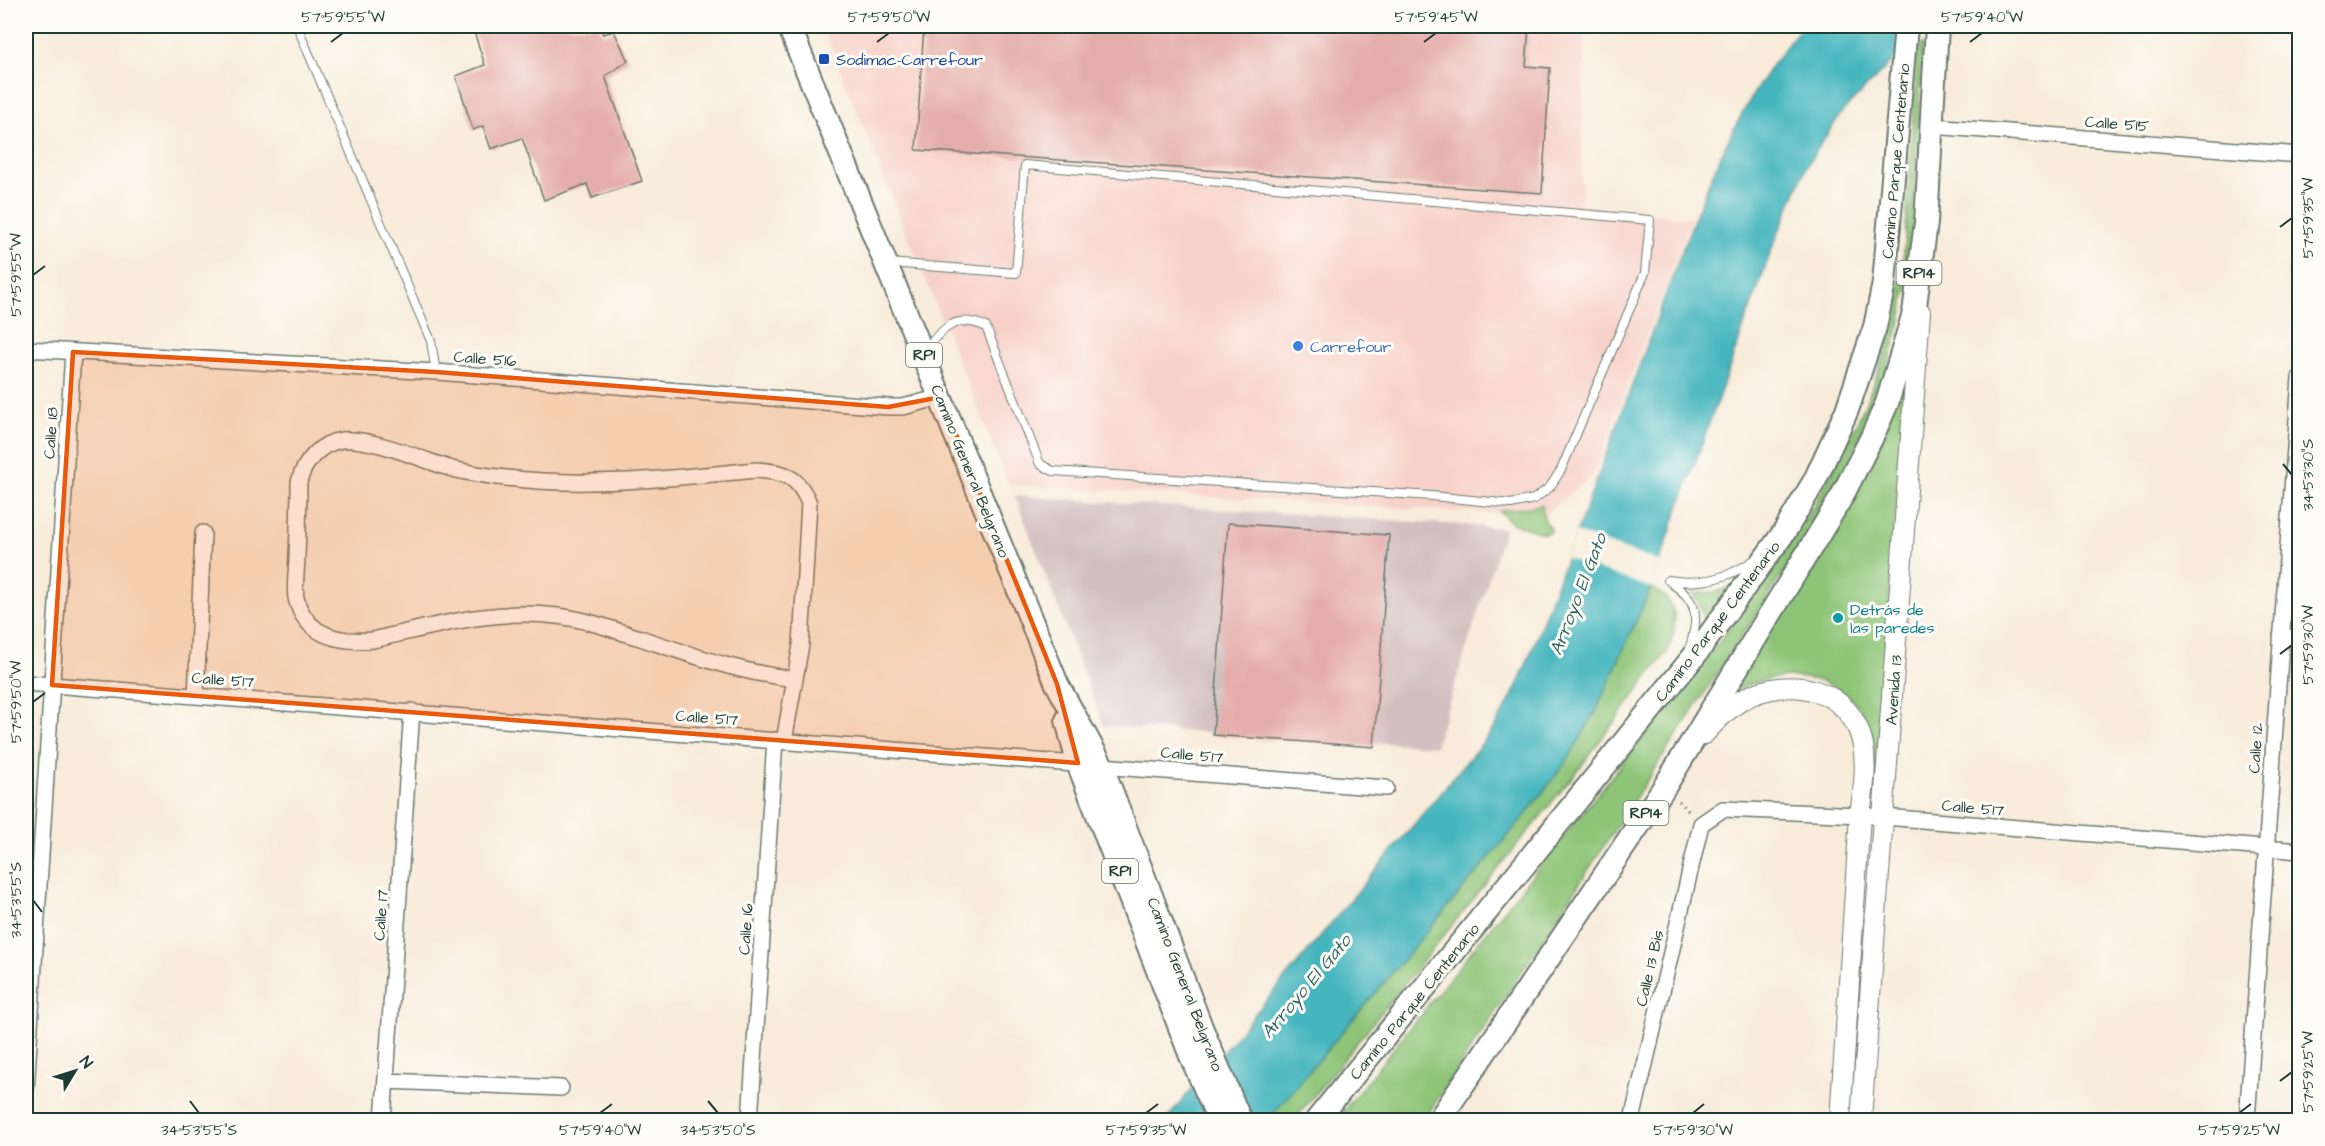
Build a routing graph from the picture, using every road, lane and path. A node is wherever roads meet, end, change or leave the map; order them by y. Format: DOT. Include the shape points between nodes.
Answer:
graph roads {
  1 [pos="297,26"];
  2 [pos="789,26"];
  3 [pos="1906,26"];
  4 [pos="1937,29"];
  5 [pos="1932,126"];
  6 [pos="2300,155"];
  7 [pos="1926,223"];
  8 [pos="886,263"];
  9 [pos="26,349"];
  10 [pos="73,352"];
  11 [pos="923,353"];
  12 [pos="436,372"];
  13 [pos="2300,378"];
  14 [pos="940,397"];
  15 [pos="1794,517"];
  16 [pos="203,533"];
  17 [pos="2281,636"];
  18 [pos="2300,638"];
  19 [pos="795,679"];
  20 [pos="26,683"];
  21 [pos="52,685"];
  22 [pos="1670,685"];
  23 [pos="196,696"];
  24 [pos="412,711"];
  25 [pos="780,740"];
  26 [pos="1680,761"];
  27 [pos="1090,764"];
  28 [pos="1665,786"];
  29 [pos="1386,788"];
  30 [pos="1860,815"];
  31 [pos="1884,818"];
  32 [pos="1701,824"];
  33 [pos="2265,849"];
  34 [pos="2300,851"];
  35 [pos="27,1053"];
  36 [pos="386,1081"];
  37 [pos="561,1088"];
  38 [pos="26,1090"];
  39 [pos="383,1120"];
  40 [pos="750,1120"];
  41 [pos="1219,1120"];
  42 [pos="1240,1120"];
  43 [pos="1317,1120"];
  44 [pos="1439,1120"];
  45 [pos="1632,1120"];
  46 [pos="1840,1120"];
  47 [pos="1861,1120"];
  48 [pos="2247,1120"];
  1 -- 12 [label="lane" via="431,341"];
  2 -- 8 [label="main road, Camino General Belgrano / RP1"];
  3 -- 15 [label="main road, Camino Parque Centenario / RP14" via="1884,283 1875,327 1847,410"];
  4 -- 5 [label="main road, Camino Parque Centenario / RP14"];
  5 -- 6 [label="street, Calle 515"];
  5 -- 7 [label="main road, Camino Parque Centenario / RP14"];
  7 -- 26 [label="main road, Camino Parque Centenario / RP14" via="1914,313 1887,403 1872,437 1841,498"];
  7 -- 31 [label="main road, Avenida 13"];
  8 -- 11 [label="main road, Camino General Belgrano / RP1"];
  8 -- 11 [label="lane" via="1016,273 1025,165 1650,220 1645,273 1562,470 1550,487 1534,499 1511,504 1053,471 1040,464 986,327 976,322 956,322 939,331"];
  9 -- 10 [label="street, Calle 516"];
  10 -- 12 [label="street, Calle 516"];
  10 -- 21 [label="street, Calle 18"];
  11 -- 14 [label="main road, Camino General Belgrano / RP1"];
  12 -- 14 [label="street, Calle 516" via="888,407"];
  13 -- 17 [label="street, Calle 12"];
  14 -- 27 [label="main road, Camino General Belgrano / RP1"];
  15 -- 22 [label="main road, Camino Parque Centenario / RP14"];
  15 -- 22 [label="lane" via="1765,552 1736,571 1706,582 1668,580 1689,598 1696,618 1690,648"];
  16 -- 23 [label="street"];
  17 -- 18 [label="street"];
  17 -- 33 [label="street, Calle 12"];
  19 -- 19 [label="street, Calle 16" via="801,645 809,503 802,487 791,477 756,470 631,483 537,481 455,469 369,443 340,440 310,458 302,471 296,597 303,616 315,630 333,638 373,640 496,614 558,616 592,622 724,666"];
  19 -- 25 [label="street, Calle 16"];
  20 -- 21 [label="street, Calle 517"];
  21 -- 23 [label="street, Calle 517"];
  21 -- 35 [label="street, Calle 18"];
  22 -- 43 [label="main road, Camino Parque Centenario / RP14"];
  23 -- 24 [label="street, Calle 517"];
  24 -- 25 [label="street, Calle 517"];
  24 -- 36 [label="street, Calle 17"];
  25 -- 27 [label="street, Calle 517"];
  25 -- 40 [label="street, Calle 16"];
  26 -- 28 [label="main road, Camino Parque Centenario / RP14"];
  26 -- 30 [label="main road, Avenida 13" via="1717,720 1742,700 1760,692 1796,687 1822,692 1845,709 1860,733 1865,764"];
  27 -- 29 [label="street, Calle 517"];
  27 -- 41 [label="main road, Camino General Belgrano / RP1" via="1191,1056"];
  27 -- 42 [label="main road, Camino General Belgrano / RP1"];
  28 -- 32 [label="path"];
  28 -- 44 [label="main road, Camino Parque Centenario / RP14"];
  30 -- 31 [label="street, Calle 517"];
  30 -- 32 [label="street, Calle 517" via="1723,809"];
  30 -- 46 [label="main road, Avenida 13"];
  31 -- 33 [label="street, Calle 517"];
  31 -- 47 [label="main road, Avenida 13"];
  32 -- 45 [label="street, Calle 13 Bis"];
  33 -- 34 [label="street, Calle 517"];
  33 -- 48 [label="street, Calle 12"];
  35 -- 38 [label="street, Calle 18"];
  36 -- 37 [label="street"];
  36 -- 39 [label="street, Calle 17"];
}
